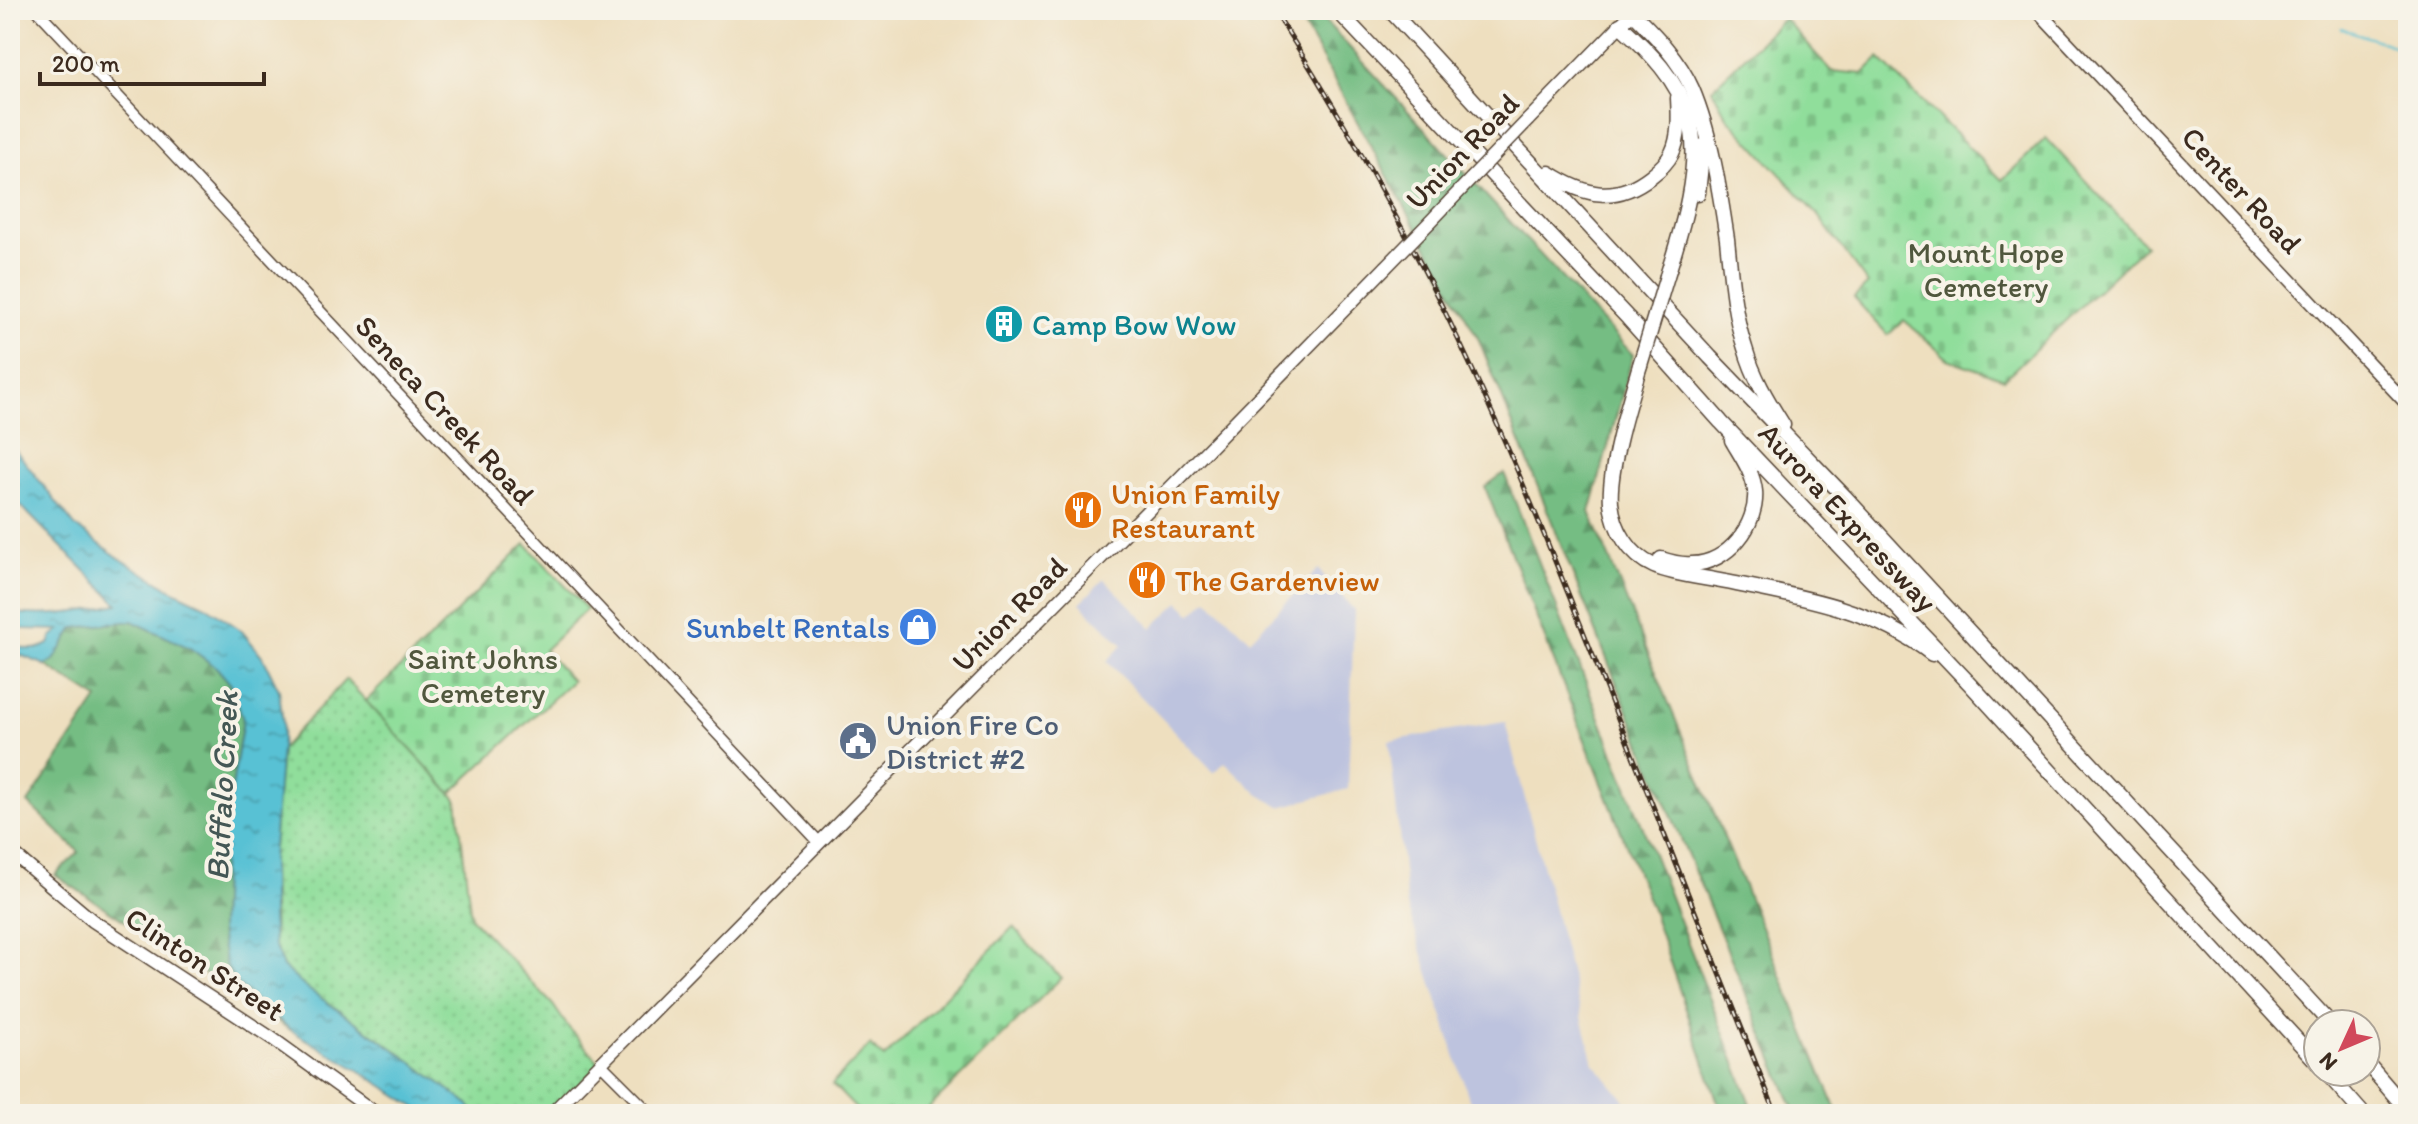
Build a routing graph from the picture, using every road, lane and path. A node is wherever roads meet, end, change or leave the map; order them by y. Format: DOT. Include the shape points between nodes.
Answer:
graph roads {
  1 [pos="37,10"];
  2 [pos="1337,10"];
  3 [pos="1390,10"];
  4 [pos="2037,10"];
  5 [pos="1634,11"];
  6 [pos="1620,25"];
  7 [pos="1678,93"];
  8 [pos="1704,125"];
  9 [pos="1532,162"];
  10 [pos="1671,280"];
  11 [pos="1644,368"];
  12 [pos="2408,405"];
  13 [pos="1721,422"];
  14 [pos="1800,452"];
  15 [pos="1971,685"];
  16 [pos="819,842"];
  17 [pos="10,851"];
  18 [pos="2316,1008"];
  19 [pos="2302,1046"];
  20 [pos="600,1063"];
  21 [pos="2382,1081"];
  22 [pos="2340,1088"];
  23 [pos="2408,1111"];
  24 [pos="377,1114"];
  25 [pos="551,1114"];
  26 [pos="651,1114"];
  27 [pos="2363,1114"];
  1 -- 16 [label="street, Seneca Creek Road"];
  2 -- 13 [label="highway, Aurora Expressway"];
  3 -- 9 [label="highway, Aurora Expressway"];
  4 -- 12 [label="main road, Center Road"];
  5 -- 6 [label="main road, Union Road"];
  5 -- 8 [label="highway" via="1675,58"];
  6 -- 7 [label="highway" via="1662,66"];
  6 -- 16 [label="main road, Union Road, bridge"];
  7 -- 9 [label="highway" via="1672,155 1641,184 1602,195 1585,192"];
  7 -- 10 [label="highway" via="1690,119 1693,148"];
  8 -- 10 [label="highway" via="1696,205"];
  8 -- 14 [label="highway" via="1745,348 1758,383"];
  9 -- 14 [label="highway, Aurora Expressway"];
  10 -- 11 [label="highway, bridge"];
  11 -- 13 [label="highway" via="1617,493 1624,525 1645,552 1693,564 1713,559 1746,531 1754,507 1752,475"];
  11 -- 15 [label="highway" via="1610,492 1627,546 1653,566 1823,603 1877,621 1917,643"];
  13 -- 15 [label="highway, Aurora Expressway"];
  14 -- 18 [label="highway, Aurora Expressway"];
  15 -- 19 [label="highway, Aurora Expressway"];
  16 -- 20 [label="main road, Union Road"];
  17 -- 24 [label="main road, Clinton Street" via="93,921"];
  20 -- 25 [label="main road, Union Road"];
  20 -- 26 [label="street"];
  21 -- 23 [label="highway"];
  22 -- 27 [label="highway"];
}
